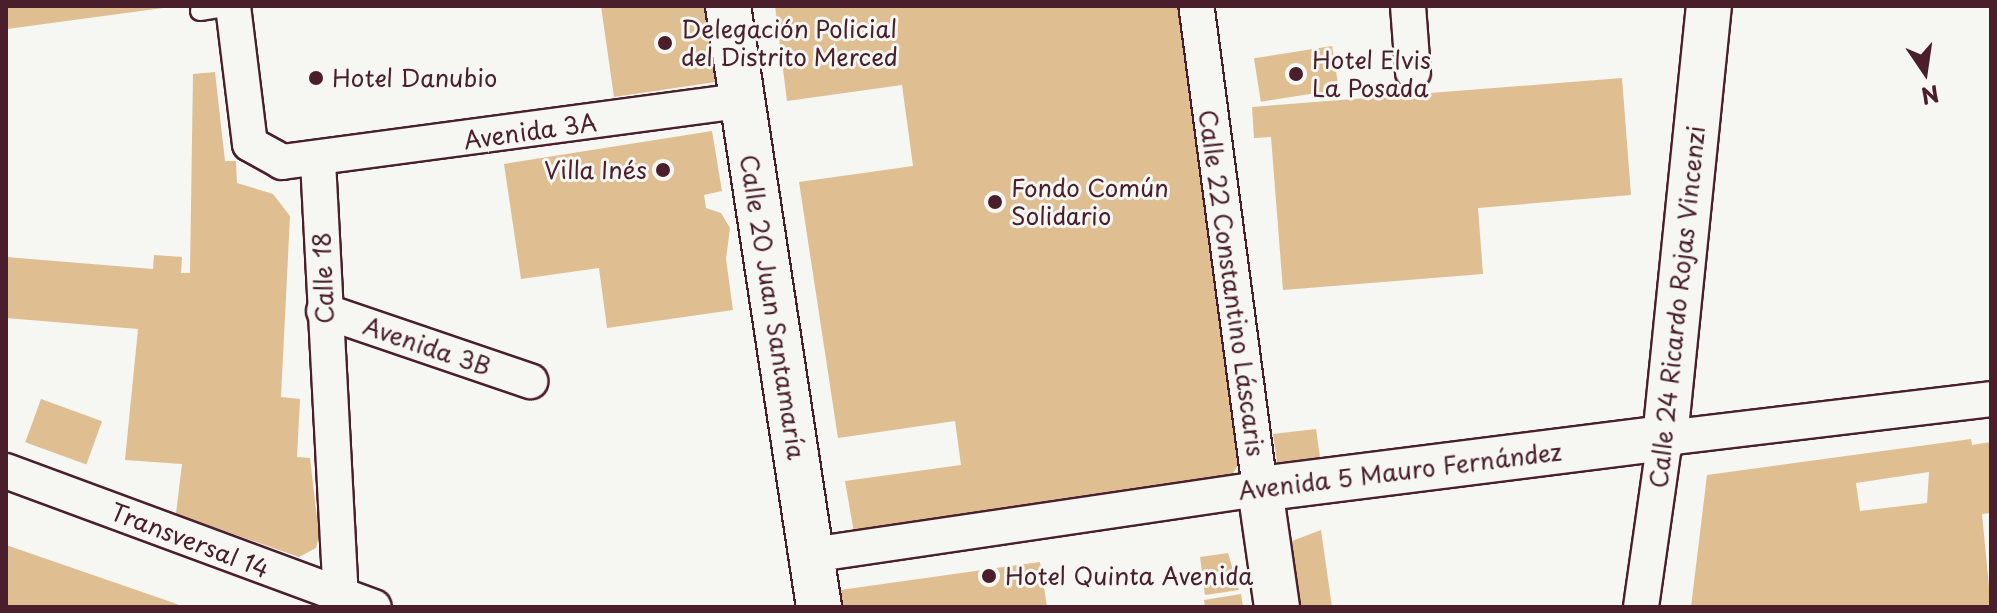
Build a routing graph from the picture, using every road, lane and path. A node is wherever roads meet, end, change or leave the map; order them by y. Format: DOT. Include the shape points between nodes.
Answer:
graph roads {
  1 [pos="232,6"];
  2 [pos="728,6"];
  3 [pos="1196,6"];
  4 [pos="1408,6"];
  5 [pos="1709,6"];
  6 [pos="200,11"];
  7 [pos="1413,72"];
  8 [pos="742,101"];
  9 [pos="318,161"];
  10 [pos="324,311"];
  11 [pos="530,381"];
  12 [pos="1991,399"];
  13 [pos="1665,438"];
  14 [pos="6,471"];
  15 [pos="1260,489"];
  16 [pos="811,555"];
  17 [pos="340,602"];
  18 [pos="374,607"];
  19 [pos="819,607"];
  20 [pos="1277,607"];
  21 [pos="1641,607"];
  1 -- 6 [label="lane"];
  1 -- 9 [label="street" via="250,144 265,158"];
  2 -- 8 [label="street, Calle 20 Juan Santamaría"];
  3 -- 15 [label="street, Calle 22 Constantino Láscaris"];
  4 -- 7 [label="street"];
  5 -- 13 [label="street, Calle 24 Ricardo Rojas Vincenzi"];
  8 -- 9 [label="street, Avenida 3A"];
  8 -- 16 [label="street, Calle 20 Juan Santamaría"];
  9 -- 10 [label="street, Calle 18"];
  10 -- 11 [label="street, Avenida 3B"];
  10 -- 17 [label="street, Calle 18"];
  12 -- 13 [label="street, Avenida 5 Mauro Fernández"];
  13 -- 15 [label="street, Avenida 5 Mauro Fernández"];
  13 -- 21 [label="street, Calle 24 Ricardo Rojas Vincenzi"];
  14 -- 17 [label="street, Transversal 14"];
  15 -- 16 [label="street, Avenida 5 Mauro Fernández"];
  15 -- 20 [label="street, Calle 22 Constantino Láscaris"];
  16 -- 19 [label="street, Calle 20 Juan Santamaría"];
  17 -- 18 [label="street, Transversal 14"];
}
